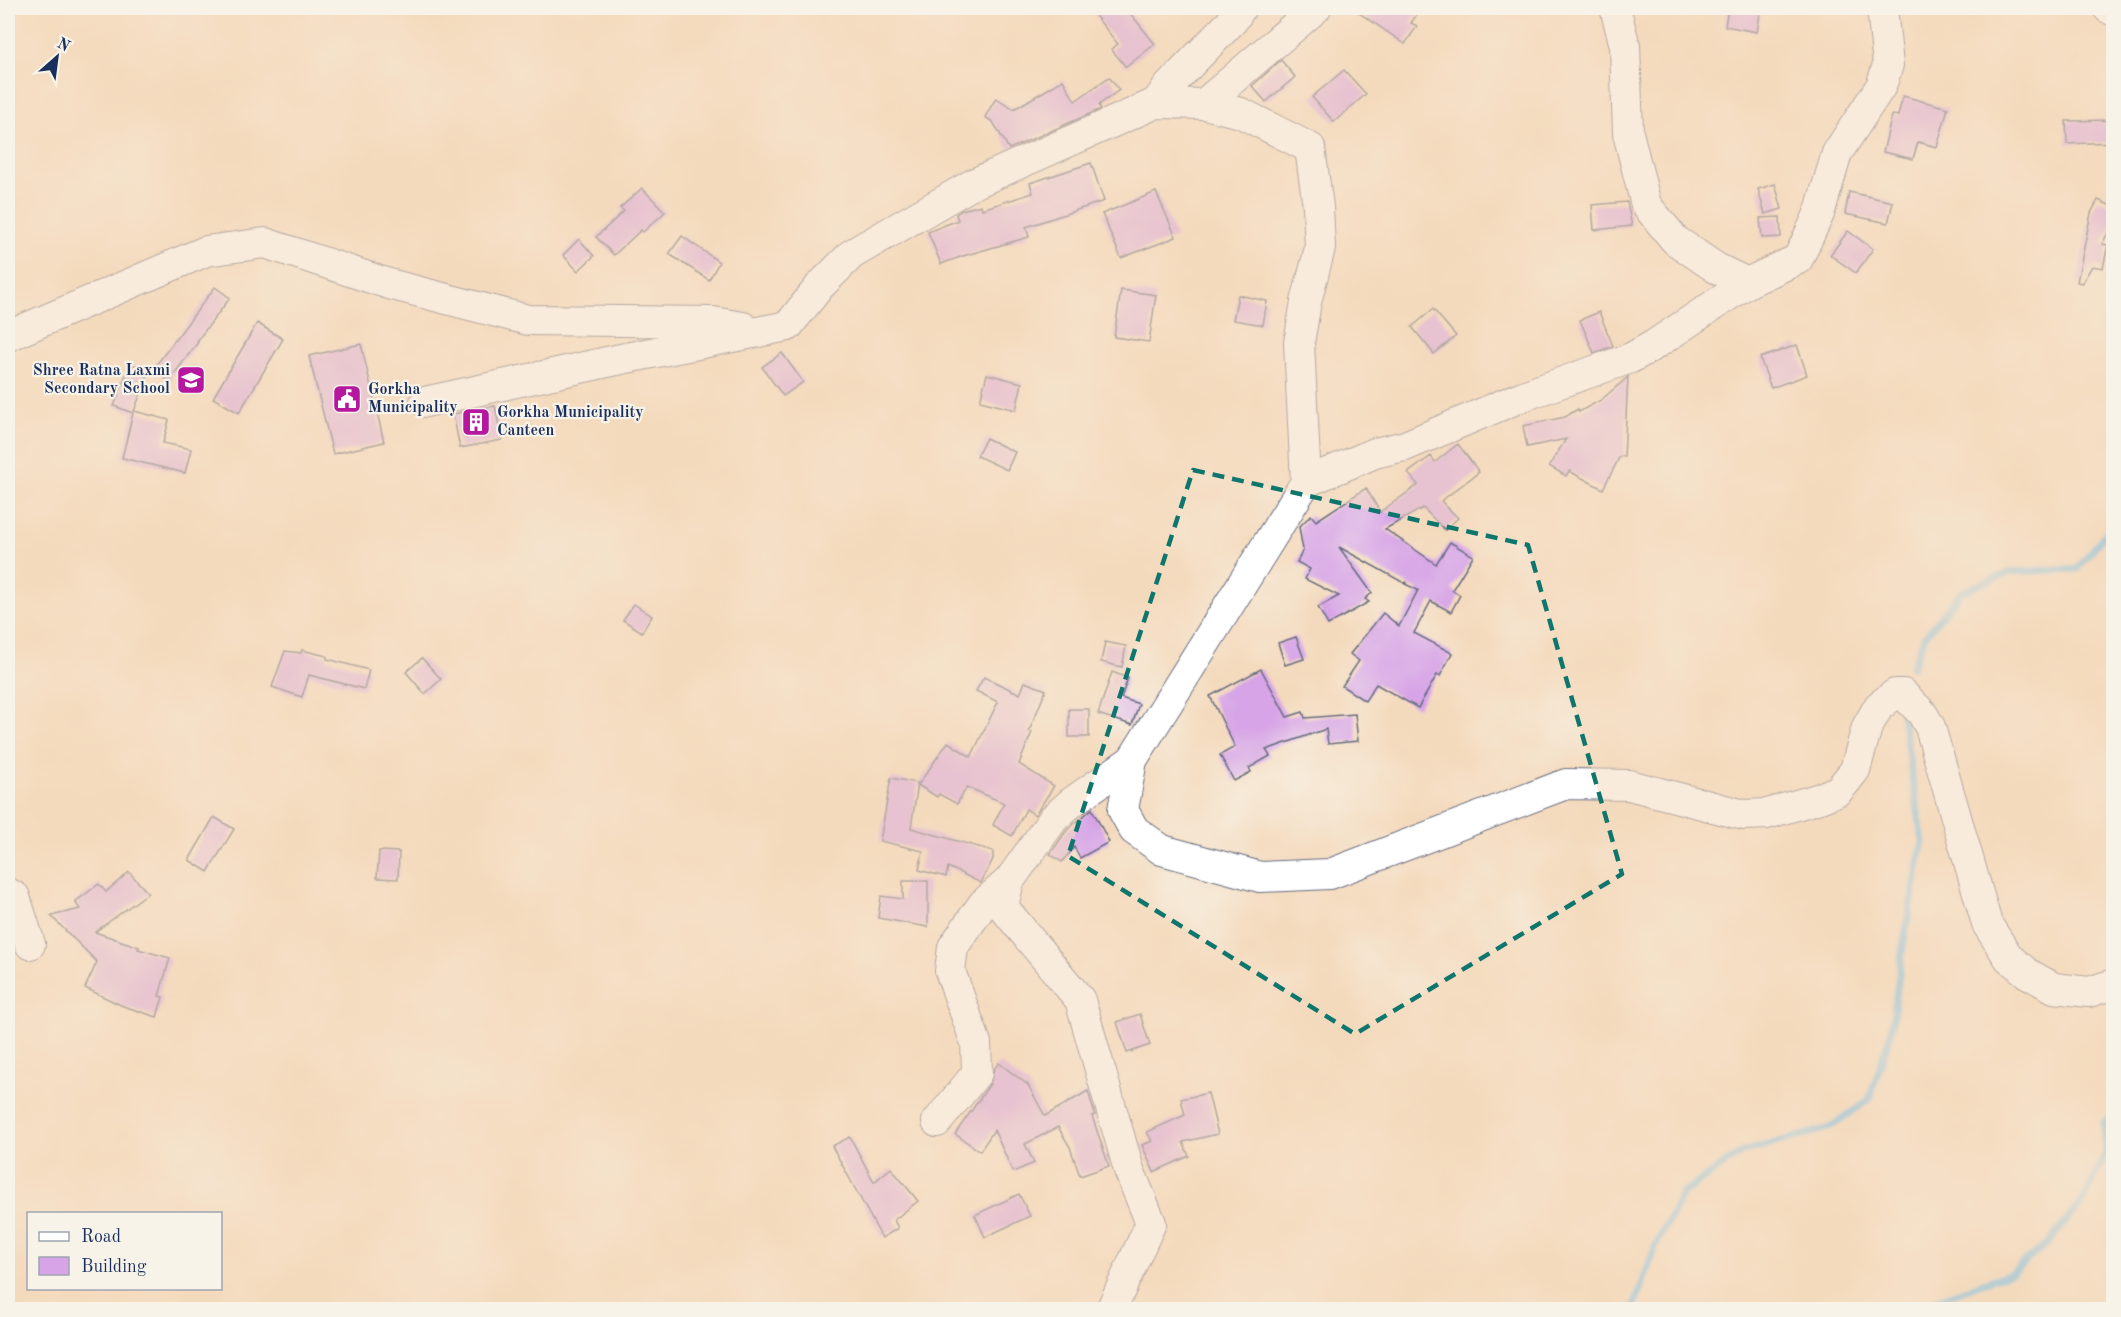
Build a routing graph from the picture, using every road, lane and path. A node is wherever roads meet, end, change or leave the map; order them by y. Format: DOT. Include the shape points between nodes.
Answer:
graph roads {
  1 [pos="1241,8"];
  2 [pos="1316,8"];
  3 [pos="1616,8"];
  4 [pos="1882,8"];
  5 [pos="2108,8"];
  6 [pos="2114,11"];
  7 [pos="1156,103"];
  8 [pos="1204,104"];
  9 [pos="1747,283"];
  10 [pos="769,331"];
  11 [pos="8,336"];
  12 [pos="425,402"];
  13 [pos="1306,482"];
  14 [pos="1132,760"];
  15 [pos="1009,881"];
  16 [pos="8,893"];
  17 [pos="30,944"];
  18 [pos="2114,984"];
  19 [pos="937,1122"];
  20 [pos="1110,1310"];
  1 -- 7 [label="street"];
  2 -- 8 [label="street"];
  3 -- 9 [label="street" via="1625,46 1628,133 1646,205 1675,240 1716,268"];
  4 -- 9 [label="street" via="1888,65 1881,86 1836,153 1819,214 1798,259"];
  5 -- 6 [label="street"];
  7 -- 8 [label="street"];
  7 -- 10 [label="street" via="973,184 852,254 788,326"];
  8 -- 13 [label="street" via="1241,113 1310,148 1320,248 1299,343"];
  9 -- 13 [label="street" via="1631,358"];
  10 -- 11 [label="street" via="713,322 528,320 389,284 265,243 206,251"];
  10 -- 12 [label="street"];
  13 -- 14 [label="street"];
  14 -- 15 [label="street" via="1054,818"];
  14 -- 18 [label="street" via="1123,810 1134,830 1162,850 1260,877 1330,874 1566,784 1629,785 1744,815 1767,814 1820,798 1839,790 1855,770 1867,727 1879,706 1895,694 1903,694 1922,712 1930,727 1987,924 2009,958 2054,988 2089,992"];
  15 -- 19 [label="street" via="983,904 953,947 950,971 976,1043 977,1073"];
  15 -- 20 [label="street" via="1003,907 1080,1000 1129,1170 1151,1223"];
  16 -- 17 [label="street" via="15,897"];
}
